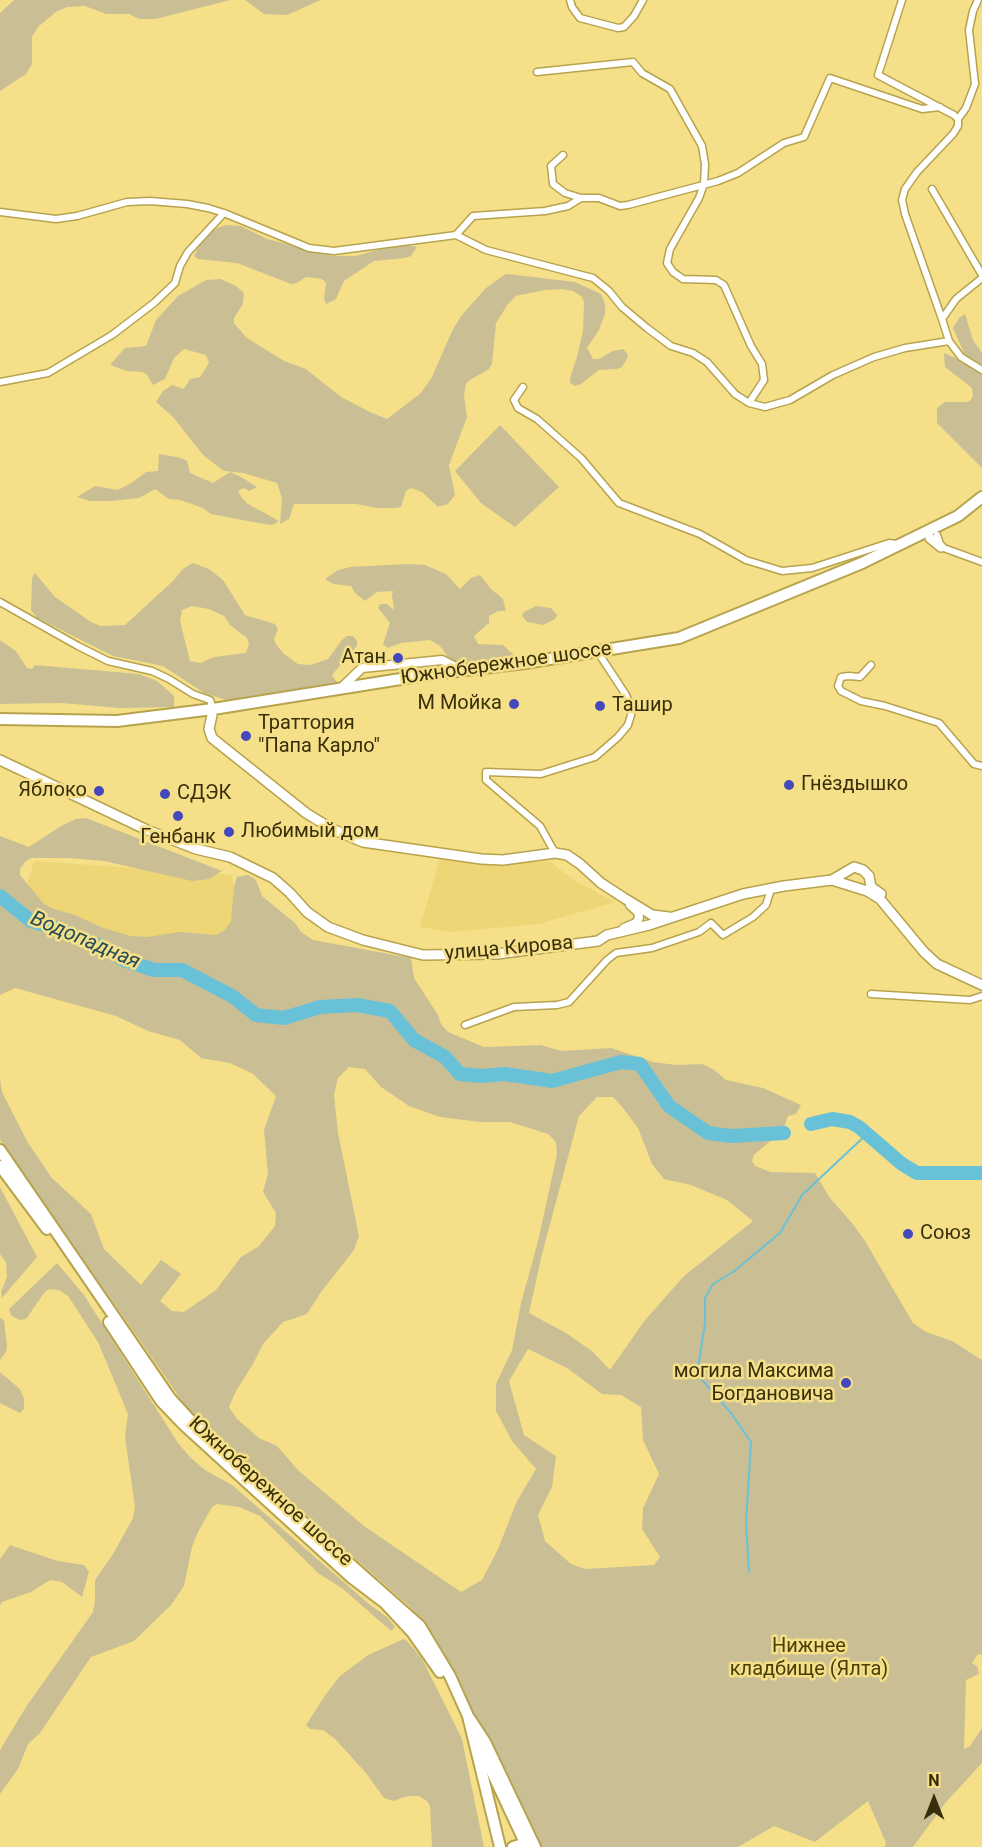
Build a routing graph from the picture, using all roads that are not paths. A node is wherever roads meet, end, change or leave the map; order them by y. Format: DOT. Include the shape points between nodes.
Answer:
graph roads {
  1 [pos="570,0"];
  2 [pos="643,0"];
  3 [pos="902,0"];
  4 [pos="978,0"];
  5 [pos="537,72"];
  6 [pos="940,107"];
  7 [pos="958,119"];
  8 [pos="563,155"];
  9 [pos="704,184"];
  10 [pos="932,189"];
  11 [pos="581,198"];
  12 [pos="0,213"];
  13 [pos="224,213"];
  14 [pos="456,235"];
  15 [pos="982,276"];
  16 [pos="942,319"];
  17 [pos="949,341"];
  18 [pos="982,370"];
  19 [pos="0,382"];
  20 [pos="523,387"];
  21 [pos="749,403"];
  22 [pos="982,497"];
  23 [pos="982,505"];
  24 [pos="933,537"];
  25 [pos="903,544"];
  26 [pos="944,548"];
  27 [pos="982,562"];
  28 [pos="0,602"];
  29 [pos="601,657"];
  30 [pos="871,665"];
  31 [pos="463,670"];
  32 [pos="339,690"];
  33 [pos="212,708"];
  34 [pos="0,719"];
  35 [pos="0,724"];
  36 [pos="1,760"];
  37 [pos="982,766"];
  38 [pos="555,853"];
  39 [pos="832,880"];
  40 [pos="771,889"];
  41 [pos="869,889"];
  42 [pos="624,898"];
  43 [pos="671,918"];
  44 [pos="607,935"];
  45 [pos="981,983"];
  46 [pos="871,994"];
  47 [pos="982,996"];
  48 [pos="465,1025"];
  49 [pos="0,1150"];
  50 [pos="4,1170"];
  51 [pos="119,1330"];
  52 [pos="468,1716"];
  53 [pos="467,1732"];
  54 [pos="497,1844"];
  55 [pos="513,1847"];
  56 [pos="527,1847"];
  57 [pos="535,1847"];
  1 -- 2 [label="street" via="580,18 618,28 634,16"];
  3 -- 6 [label="street" via="878,75"];
  4 -- 7 [label="street" via="969,30 975,84"];
  5 -- 9 [label="street" via="633,62 642,73 670,89 702,146"];
  6 -- 7 [label="street"];
  6 -- 9 [label="street" via="922,109 830,78 804,137 783,144 738,173"];
  7 -- 16 [label="street" via="953,134 917,172 902,200"];
  8 -- 11 [label="street" via="551,166 553,184"];
  9 -- 11 [label="street" via="620,206 599,198"];
  9 -- 21 [label="street" via="670,249 667,263 683,279 716,280 724,285 762,364 764,380"];
  10 -- 15 [label="street"];
  11 -- 14 [label="street" via="568,206 545,211 473,216"];
  12 -- 13 [label="street" via="56,219 127,202 150,201"];
  13 -- 14 [label="street" via="309,248 334,251"];
  13 -- 19 [label="street" via="188,252 175,283 112,335 48,374"];
  14 -- 21 [label="street" via="486,250 594,278 622,308 671,346 707,362 735,394"];
  15 -- 16 [label="street" via="956,299"];
  16 -- 17 [label="street"];
  17 -- 18 [label="street" via="961,357"];
  17 -- 21 [label="street" via="874,357 832,375 790,400 765,407"];
  20 -- 25 [label="street" via="514,400 518,408 537,419 581,458 619,503 700,534 746,560 782,571 812,568 889,543"];
  22 -- 25 [label="main road, Южнобережное шоссе" via="958,516"];
  23 -- 24 [label="main road, Южнобережное шоссе"];
  24 -- 26 [label="main road"];
  24 -- 29 [label="main road, Южнобережное шоссе" via="858,572 682,643"];
  25 -- 31 [label="main road, Южнобережное шоссе" via="679,638"];
  26 -- 27 [label="street"];
  28 -- 33 [label="street" via="108,661 152,670"];
  29 -- 33 [label="main road, Южнобережное шоссе"];
  29 -- 38 [label="street" via="630,705 628,726 618,737 594,757 541,774 486,772 486,780 540,826"];
  30 -- 37 [label="street" via="860,678 842,678 838,686 841,691 861,701 939,723 975,764"];
  31 -- 32 [label="main road, Южнобережное шоссе"];
  31 -- 32 [label="street" via="442,660 362,668"];
  32 -- 33 [label="main road, Южнобережное шоссе"];
  33 -- 34 [label="main road, Южнобережное шоссе" via="117,721"];
  33 -- 35 [label="main road, Южнобережное шоссе" via="109,726"];
  33 -- 38 [label="main road" via="212,738 332,829 363,842 481,859"];
  36 -- 44 [label="main road, улица Кирова" via="147,830 230,858 273,878 328,927 363,940 423,955 464,956 598,941"];
  38 -- 42 [label="main road" via="567,855"];
  39 -- 40 [label="main road, улица Кирова"];
  39 -- 41 [label="main road, улица Кирова"];
  39 -- 41 [label="main road" via="854,867 869,876"];
  40 -- 43 [label="main road, улица Кирова"];
  40 -- 48 [label="street" via="766,904 753,917 723,935 711,923 699,932 652,948 616,953 569,1002 514,1007"];
  41 -- 45 [label="main road" via="882,895 939,960"];
  42 -- 43 [label="main road" via="652,915"];
  42 -- 44 [label="street" via="639,918 636,923"];
  43 -- 44 [label="main road, улица Кирова"];
  46 -- 47 [label="street" via="970,1000"];
  49 -- 50 [label="main road, Южнобережное шоссе"];
  50 -- 51 [label="main road, Южнобережное шоссе"];
  51 -- 52 [label="main road, Южнобережное шоссе" via="191,1421 420,1626"];
  51 -- 53 [label="main road, Южнобережное шоссе" via="161,1401 183,1424 352,1578 385,1603 424,1647 443,1677"];
  52 -- 54 [label="main road, Южнобережное шоссе"];
  52 -- 57 [label="main road" via="485,1742"];
  53 -- 54 [label="main road, Южнобережное шоссе"];
  53 -- 56 [label="main road" via="490,1768"];
  55 -- 56 [label="main road"];
}
